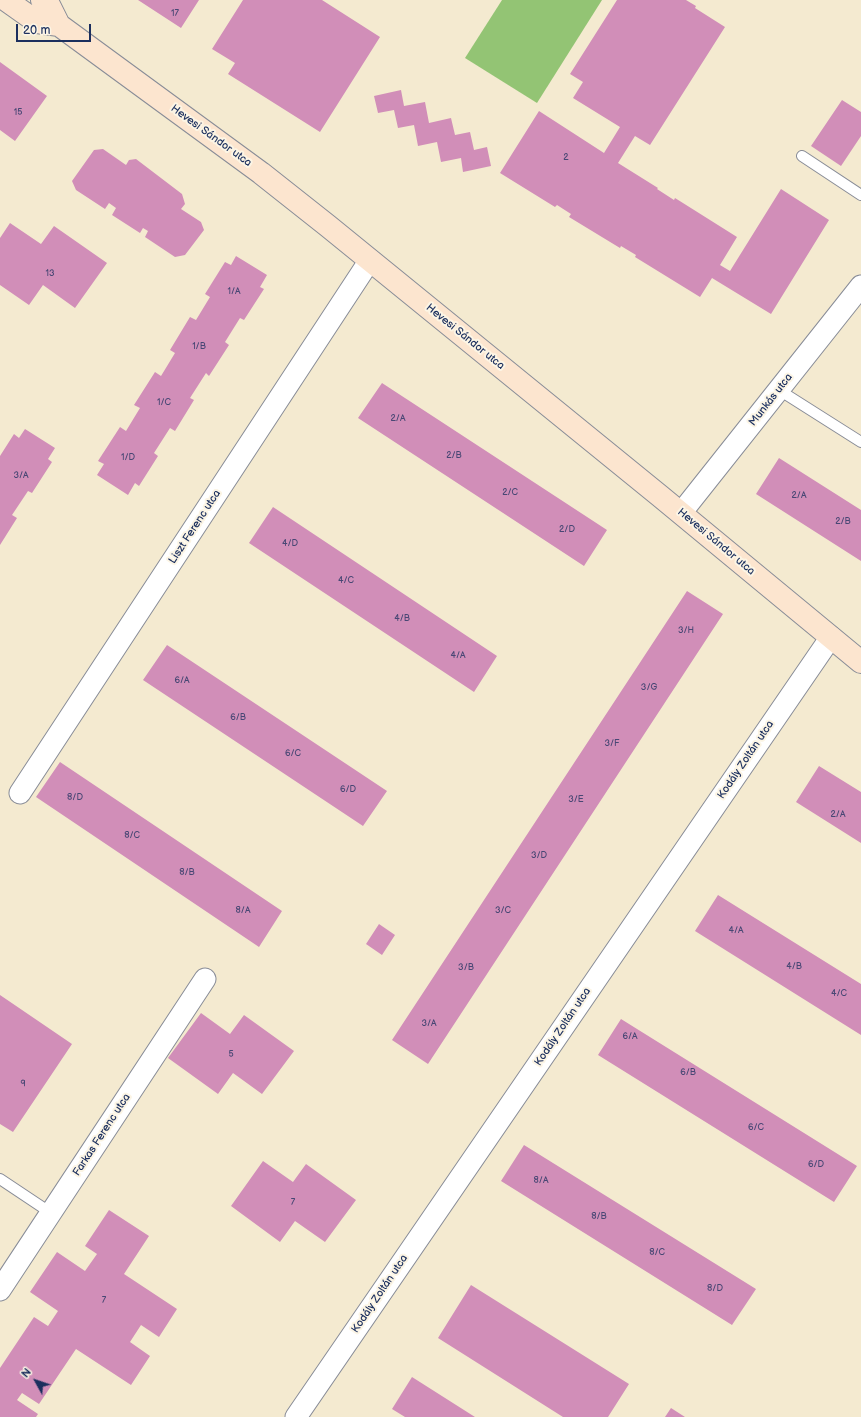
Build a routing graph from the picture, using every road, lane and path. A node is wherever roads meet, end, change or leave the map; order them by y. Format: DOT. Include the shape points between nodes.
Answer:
graph roads {
  1 [pos="6,0"];
  2 [pos="42,0"];
  3 [pos="59,25"];
  4 [pos="802,156"];
  5 [pos="861,195"];
  6 [pos="370,260"];
  7 [pos="861,286"];
  8 [pos="779,390"];
  9 [pos="861,442"];
  10 [pos="681,513"];
  11 [pos="830,638"];
  12 [pos="861,662"];
  13 [pos="20,793"];
  14 [pos="205,979"];
  15 [pos="0,1179"];
  16 [pos="51,1213"];
  17 [pos="0,1290"];
  18 [pos="296,1417"];
  1 -- 3 [label="main road, Hevesi Sándor utca" via="37,22"];
  2 -- 3 [label="main road, Hevesi Sándor utca" via="49,5"];
  3 -- 6 [label="main road, Hevesi Sándor utca" via="261,173"];
  4 -- 5 [label="lane"];
  6 -- 10 [label="main road, Hevesi Sándor utca"];
  6 -- 13 [label="street, Liszt Ferenc utca"];
  7 -- 8 [label="street, Munkás utca"];
  8 -- 9 [label="lane"];
  8 -- 10 [label="street, Munkás utca"];
  10 -- 11 [label="main road, Hevesi Sándor utca"];
  11 -- 12 [label="main road, Hevesi Sándor utca"];
  11 -- 18 [label="street, Kodály Zoltán utca"];
  14 -- 16 [label="street, Farkas Ferenc utca"];
  15 -- 16 [label="lane"];
  16 -- 17 [label="street, Farkas Ferenc utca"];
}
